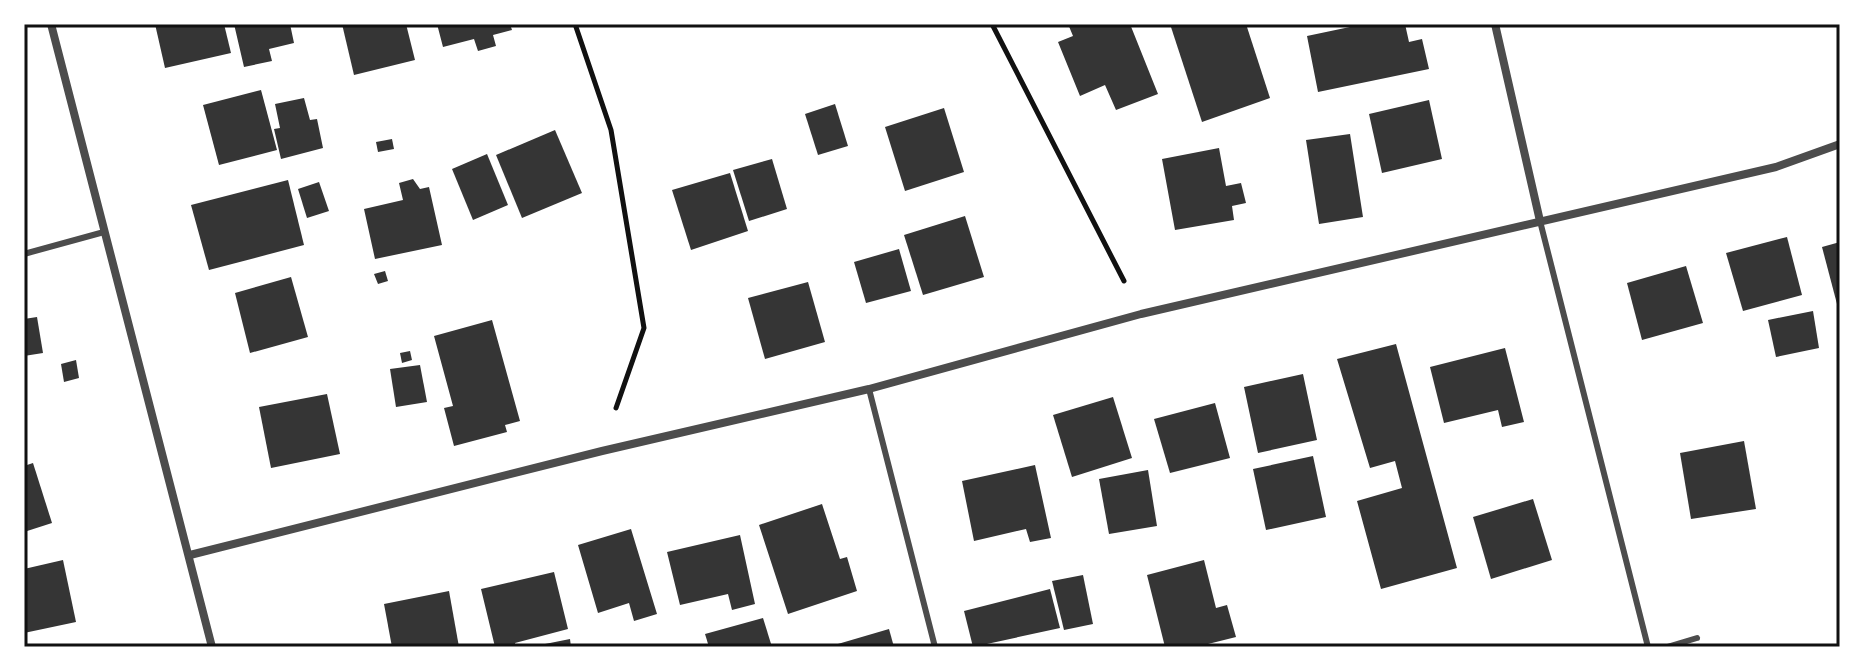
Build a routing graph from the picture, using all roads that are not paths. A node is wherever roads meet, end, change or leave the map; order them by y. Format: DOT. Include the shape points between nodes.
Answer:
graph roads {
  1 [pos="51,24"];
  2 [pos="1495,24"];
  3 [pos="1840,144"];
  4 [pos="1540,221"];
  5 [pos="104,232"];
  6 [pos="24,254"];
  7 [pos="869,389"];
  8 [pos="190,555"];
  9 [pos="1697,638"];
  10 [pos="212,647"];
  11 [pos="935,647"];
  12 [pos="1648,647"];
  13 [pos="1667,647"];
  1 -- 5 [label="street"];
  2 -- 4 [label="street"];
  3 -- 4 [label="street" via="1776,167"];
  4 -- 7 [label="street" via="1141,314"];
  4 -- 12 [label="lane"];
  5 -- 6 [label="lane"];
  5 -- 8 [label="street"];
  7 -- 8 [label="street"];
  7 -- 11 [label="lane"];
  8 -- 10 [label="street"];
  9 -- 13 [label="lane"];
}
